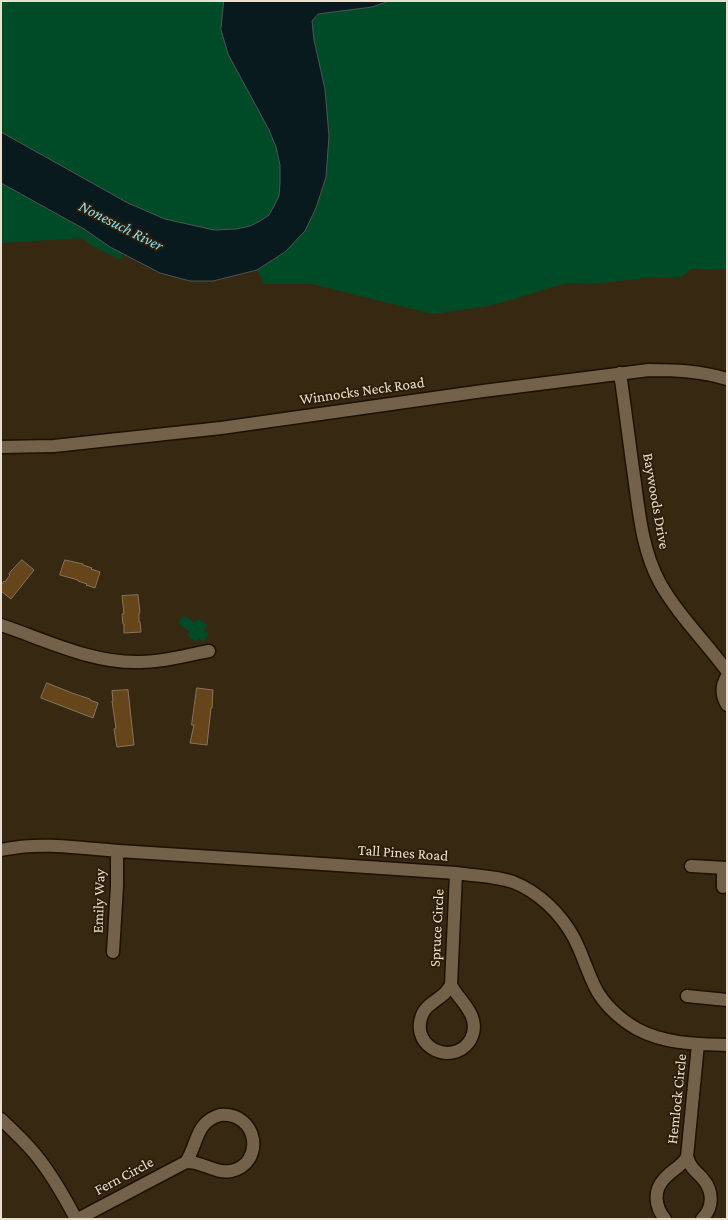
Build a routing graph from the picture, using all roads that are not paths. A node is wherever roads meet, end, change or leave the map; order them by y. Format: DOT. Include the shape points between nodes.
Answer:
graph roads {
  1 [pos="620,373"];
  2 [pos="727,379"];
  3 [pos="1,447"];
  4 [pos="1,625"];
  5 [pos="209,650"];
  6 [pos="727,671"];
  7 [pos="727,676"];
  8 [pos="727,706"];
  9 [pos="1,850"];
  10 [pos="117,851"];
  11 [pos="691,866"];
  12 [pos="725,868"];
  13 [pos="456,873"];
  14 [pos="722,887"];
  15 [pos="113,952"];
  16 [pos="451,985"];
  17 [pos="687,996"];
  18 [pos="721,999"];
  19 [pos="715,1012"];
  20 [pos="698,1044"];
  21 [pos="727,1045"];
  22 [pos="1,1118"];
  23 [pos="688,1157"];
  24 [pos="186,1162"];
  25 [pos="77,1219"];
  26 [pos="665,1219"];
  27 [pos="702,1219"];
  1 -- 2 [label="street, Winnocks Neck Road" via="670,370"];
  1 -- 3 [label="street, Winnocks Neck Road" via="212,429 54,446"];
  1 -- 6 [label="street, Baywoods Drive" via="638,505 649,558 674,606"];
  4 -- 5 [label="street" via="79,652 127,662 150,662"];
  7 -- 8 [label="street" via="722,689"];
  9 -- 10 [label="street, Tall Pines Road" via="24,846 65,846"];
  10 -- 13 [label="street, Tall Pines Road"];
  10 -- 15 [label="street, Emily Way"];
  11 -- 12 [label="street"];
  12 -- 14 [label="street"];
  13 -- 16 [label="street, Spruce Circle"];
  13 -- 20 [label="street, Tall Pines Road" via="500,878 537,896 563,921 596,989 621,1018 656,1037"];
  16 -- 16 [label="street, Spruce Circle" via="426,1008 419,1025 424,1042 444,1053 453,1053 464,1047 474,1027 471,1014"];
  17 -- 18 [label="street"];
  18 -- 19 [label="street"];
  20 -- 21 [label="street, Tall Pines Road"];
  20 -- 23 [label="street, Hemlock Circle"];
  22 -- 25 [label="street" via="45,1167"];
  23 -- 26 [label="street, Hemlock Circle" via="659,1186 656,1201"];
  23 -- 27 [label="street, Hemlock Circle" via="710,1193 711,1203"];
  24 -- 24 [label="street" via="221,1171 235,1170 251,1154 251,1131 234,1116 215,1116 201,1128"];
  24 -- 25 [label="street, Fern Circle"];
}
